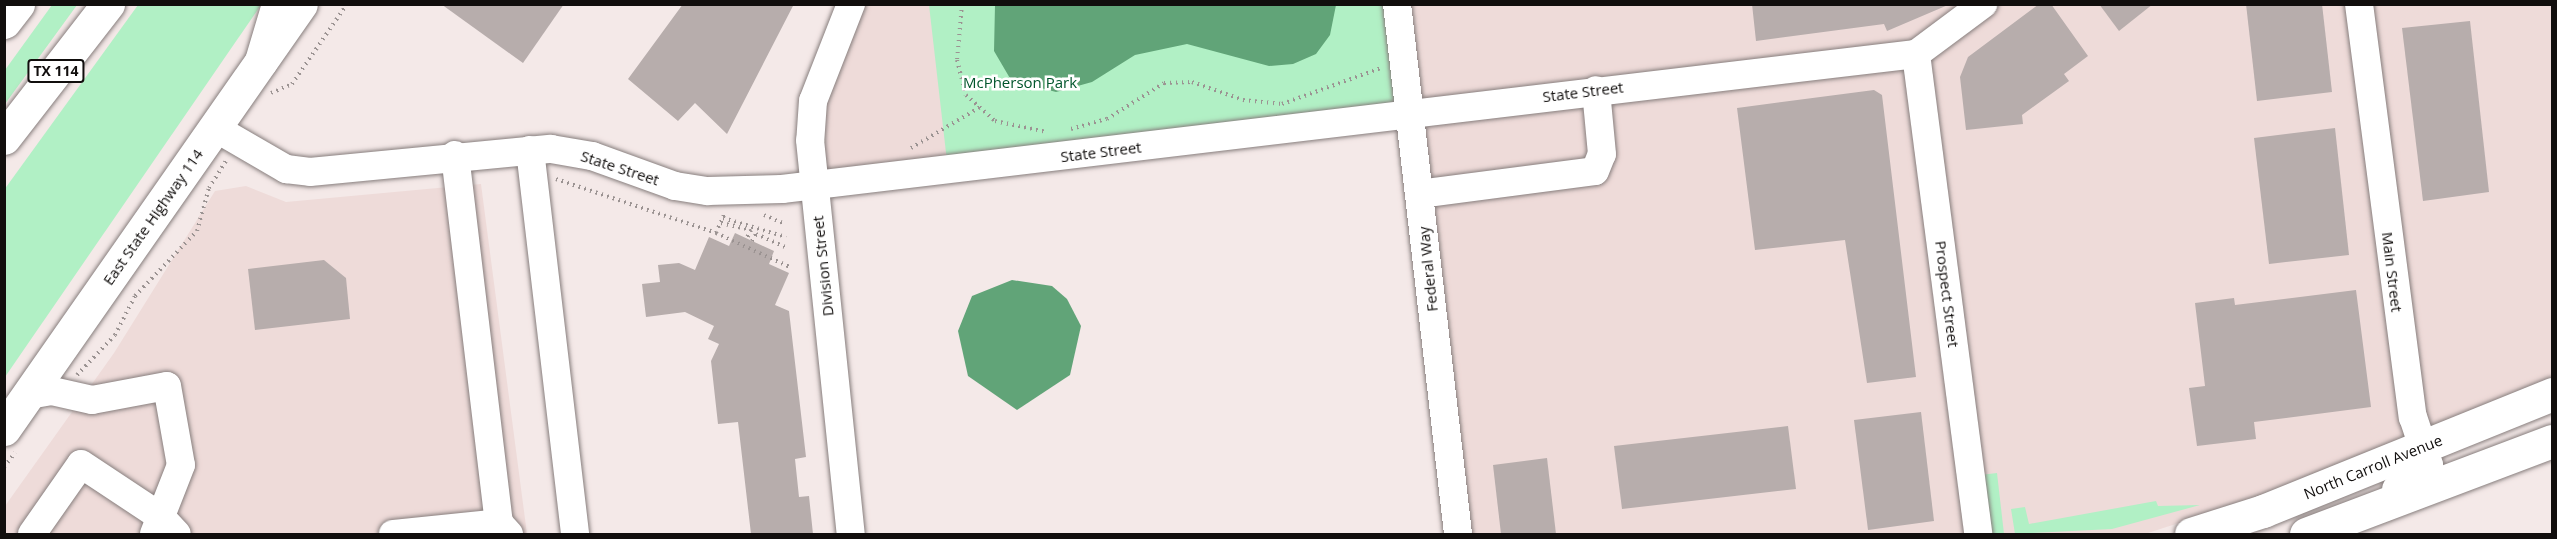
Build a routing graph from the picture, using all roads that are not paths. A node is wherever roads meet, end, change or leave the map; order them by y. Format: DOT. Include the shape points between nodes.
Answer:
graph roads {
  1 [pos="18,4"];
  2 [pos="108,4"];
  3 [pos="278,4"];
  4 [pos="301,4"];
  5 [pos="851,4"];
  6 [pos="1397,4"];
  7 [pos="1983,4"];
  8 [pos="2359,4"];
  9 [pos="4,22"];
  10 [pos="1916,54"];
  11 [pos="261,61"];
  12 [pos="1596,90"];
  13 [pos="1410,114"];
  14 [pos="4,138"];
  15 [pos="223,142"];
  16 [pos="530,150"];
  17 [pos="455,155"];
  18 [pos="815,185"];
  19 [pos="1419,194"];
  20 [pos="74,378"];
  21 [pos="2553,394"];
  22 [pos="29,395"];
  23 [pos="11,439"];
  24 [pos="2553,441"];
  25 [pos="2424,447"];
  26 [pos="2373,507"];
  27 [pos="164,529"];
  28 [pos="504,529"];
  29 [pos="32,534"];
  30 [pos="393,534"];
  31 [pos="575,534"];
  32 [pos="851,534"];
  33 [pos="1458,534"];
  34 [pos="1978,534"];
  35 [pos="2191,534"];
  36 [pos="2306,534"];
  1 -- 9 [label="main road"];
  2 -- 14 [label="main road, TX 114"];
  3 -- 11 [label="main road"];
  4 -- 11 [label="main road, East State Highway 114"];
  5 -- 18 [label="street, Division Street" via="813,101"];
  6 -- 13 [label="street, Federal Way"];
  7 -- 10 [label="street"];
  8 -- 25 [label="street, Main Street" via="2413,417"];
  10 -- 12 [label="street, State Street"];
  10 -- 34 [label="street, Prospect Street"];
  11 -- 15 [label="main road, East State Highway 114"];
  12 -- 13 [label="street, State Street"];
  12 -- 19 [label="street" via="1602,154 1595,171"];
  13 -- 18 [label="street, State Street"];
  13 -- 19 [label="street, Federal Way"];
  15 -- 17 [label="street, State Street" via="286,169 310,172"];
  15 -- 20 [label="main road, East State Highway 114"];
  16 -- 17 [label="street, State Street"];
  16 -- 18 [label="street, State Street" via="592,156 675,186 708,191"];
  16 -- 31 [label="street"];
  17 -- 28 [label="street"];
  18 -- 32 [label="street, Division Street"];
  19 -- 33 [label="street, Federal Way"];
  20 -- 22 [label="main road, East State Highway 114"];
  20 -- 22 [label="street" via="51,391"];
  20 -- 27 [label="street" via="167,386 181,465"];
  21 -- 25 [label="main road, North Carroll Avenue"];
  22 -- 23 [label="main road, East State Highway 114"];
  24 -- 26 [label="main road"];
  25 -- 26 [label="street, Main Street" via="2428,472"];
  25 -- 35 [label="main road, North Carroll Avenue"];
  26 -- 36 [label="main road"];
  27 -- 29 [label="street" via="81,464"];
  28 -- 30 [label="street"];
}
